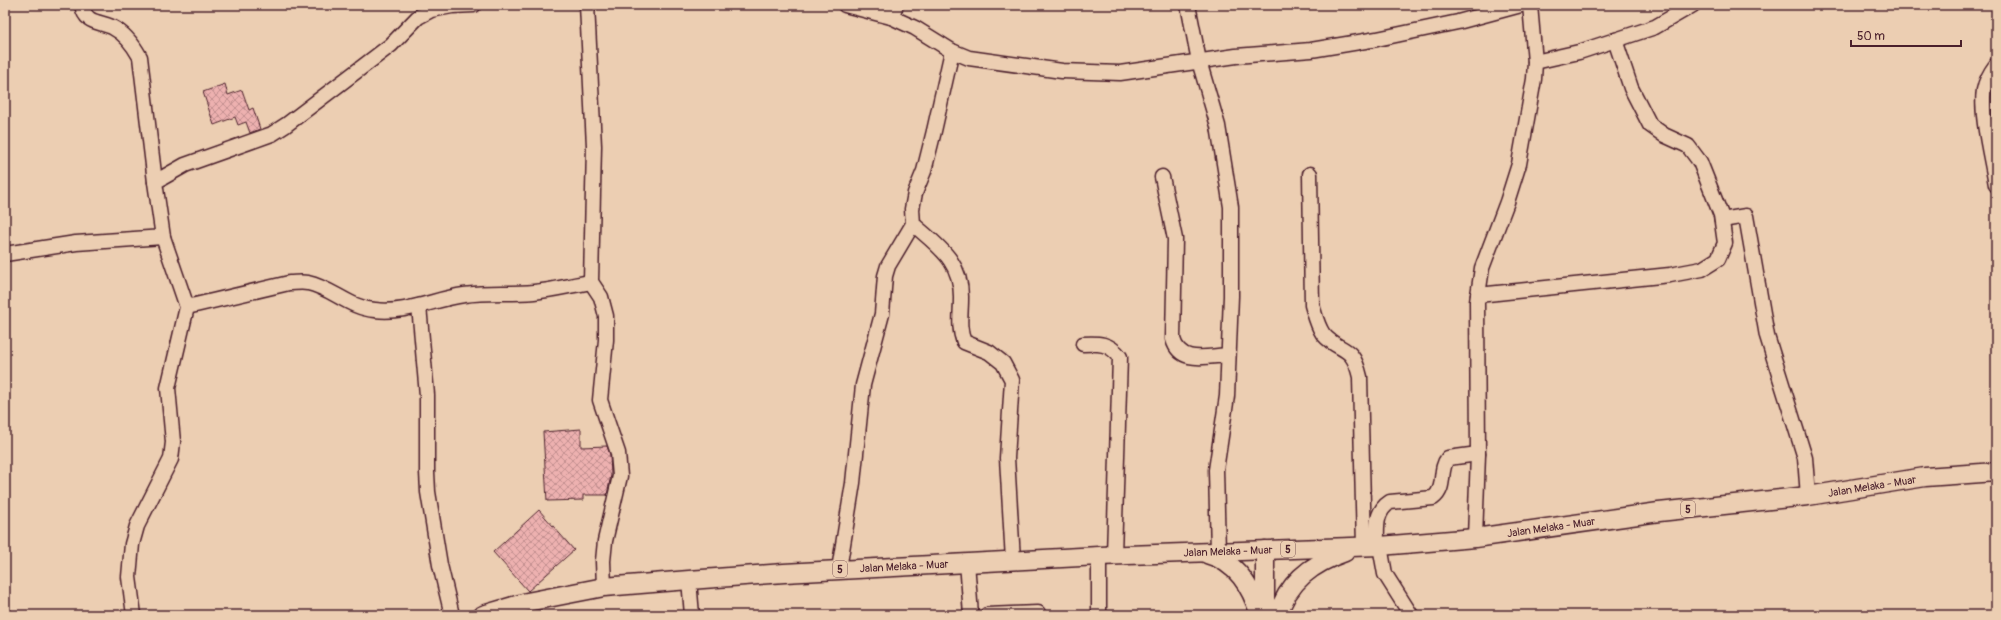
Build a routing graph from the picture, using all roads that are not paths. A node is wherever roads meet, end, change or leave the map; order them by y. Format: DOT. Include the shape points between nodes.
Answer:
graph roads {
  1 [pos="82,5"];
  2 [pos="474,5"];
  3 [pos="587,5"];
  4 [pos="845,5"];
  5 [pos="1188,5"];
  6 [pos="1521,5"];
  7 [pos="1530,5"];
  8 [pos="1693,5"];
  9 [pos="430,7"];
  10 [pos="1675,10"];
  11 [pos="893,11"];
  12 [pos="1615,40"];
  13 [pos="952,51"];
  14 [pos="1200,61"];
  15 [pos="1535,62"];
  16 [pos="1996,65"];
  17 [pos="1310,174"];
  18 [pos="1162,177"];
  19 [pos="154,182"];
  20 [pos="1996,185"];
  21 [pos="1722,220"];
  22 [pos="913,224"];
  23 [pos="163,238"];
  24 [pos="5,254"];
  25 [pos="591,282"];
  26 [pos="1478,295"];
  27 [pos="419,306"];
  28 [pos="187,307"];
  29 [pos="1083,344"];
  30 [pos="1228,355"];
  31 [pos="1478,454"];
  32 [pos="1996,472"];
  33 [pos="1808,496"];
  34 [pos="1370,523"];
  35 [pos="1475,538"];
  36 [pos="1370,547"];
  37 [pos="1265,550"];
  38 [pos="1199,552"];
  39 [pos="1218,552"];
  40 [pos="1106,555"];
  41 [pos="1013,560"];
  42 [pos="967,562"];
  43 [pos="839,569"];
  44 [pos="689,580"];
  45 [pos="604,587"];
  46 [pos="1038,613"];
  47 [pos="134,615"];
  48 [pos="452,615"];
  49 [pos="483,615"];
  50 [pos="692,615"];
  51 [pos="971,615"];
  52 [pos="987,615"];
  53 [pos="1099,615"];
  54 [pos="1260,615"];
  55 [pos="1265,615"];
  56 [pos="1278,615"];
  57 [pos="1411,615"];
  1 -- 19 [label="street" via="82,10 91,21 112,27 134,46 140,57"];
  2 -- 9 [label="street"];
  3 -- 25 [label="street" via="594,146"];
  4 -- 11 [label="street"];
  5 -- 14 [label="street"];
  6 -- 14 [label="street" via="1458,22 1370,40 1311,50"];
  7 -- 15 [label="street"];
  8 -- 10 [label="street"];
  9 -- 19 [label="street" via="391,45 272,134 184,165"];
  10 -- 12 [label="street" via="1655,27"];
  11 -- 13 [label="street"];
  12 -- 15 [label="street" via="1579,52"];
  12 -- 21 [label="street" via="1631,88 1650,125 1688,146 1700,162"];
  13 -- 14 [label="street" via="969,58 1062,70 1120,73"];
  13 -- 22 [label="street" via="924,171 915,193"];
  14 -- 30 [label="street" via="1218,126 1231,207"];
  15 -- 26 [label="street" via="1519,164 1482,268"];
  16 -- 20 [label="street" via="1984,89 1983,104"];
  17 -- 34 [label="street" via="1312,305 1324,334 1347,350 1356,362 1360,377"];
  18 -- 30 [label="street" via="1175,240 1175,348 1188,357"];
  19 -- 23 [label="street"];
  21 -- 26 [label="street" via="1725,243 1718,259 1702,269"];
  21 -- 33 [label="street" via="1746,216 1767,336 1806,458"];
  22 -- 41 [label="street" via="943,250 951,260 961,282 960,332 964,342 994,355 1003,363 1012,380 1007,458"];
  22 -- 43 [label="street" via="888,266 885,276 882,314 863,385 853,483"];
  23 -- 24 [label="street" via="76,243"];
  23 -- 28 [label="street"];
  25 -- 27 [label="street" via="535,292 443,298"];
  25 -- 45 [label="street" via="601,297 606,316 600,400 618,453 620,476 605,541"];
  26 -- 31 [label="street"];
  27 -- 28 [label="street" via="374,310 353,305 306,282 289,283"];
  27 -- 48 [label="street" via="427,395 428,492 440,565"];
  28 -- 47 [label="street" via="168,388 173,442 171,459 137,526 132,544 129,577"];
  29 -- 40 [label="street" via="1101,343 1115,350 1120,357"];
  30 -- 39 [label="street" via="1227,396 1216,470"];
  31 -- 34 [label="street" via="1448,458 1438,495 1427,500 1390,502"];
  31 -- 35 [label="street"];
  32 -- 33 [label="main road, Jalan Melaka - Muar / 5" via="1925,478"];
  33 -- 35 [label="main road, Jalan Melaka - Muar / 5" via="1659,512"];
  34 -- 36 [label="street"];
  35 -- 36 [label="main road, Jalan Melaka - Muar / 5"];
  36 -- 37 [label="main road, Jalan Melaka - Muar / 5"];
  36 -- 56 [label="main road" via="1325,559 1308,569 1292,586"];
  36 -- 57 [label="street"];
  37 -- 39 [label="main road, Jalan Melaka - Muar / 5"];
  37 -- 55 [label="main road"];
  38 -- 39 [label="main road, Jalan Melaka - Muar / 5"];
  38 -- 40 [label="main road, Jalan Melaka - Muar / 5"];
  38 -- 54 [label="main road" via="1230,564 1244,580 1255,599"];
  40 -- 41 [label="main road, Jalan Melaka - Muar / 5"];
  40 -- 53 [label="street"];
  41 -- 42 [label="main road, Jalan Melaka - Muar / 5"];
  42 -- 43 [label="main road, Jalan Melaka - Muar / 5"];
  42 -- 51 [label="street"];
  43 -- 44 [label="main road, Jalan Melaka - Muar / 5"];
  44 -- 45 [label="main road, Jalan Melaka - Muar / 5"];
  44 -- 50 [label="street"];
  45 -- 49 [label="main road, Jalan Melaka - Muar / 5" via="527,602"];
  46 -- 52 [label="street"];
}
